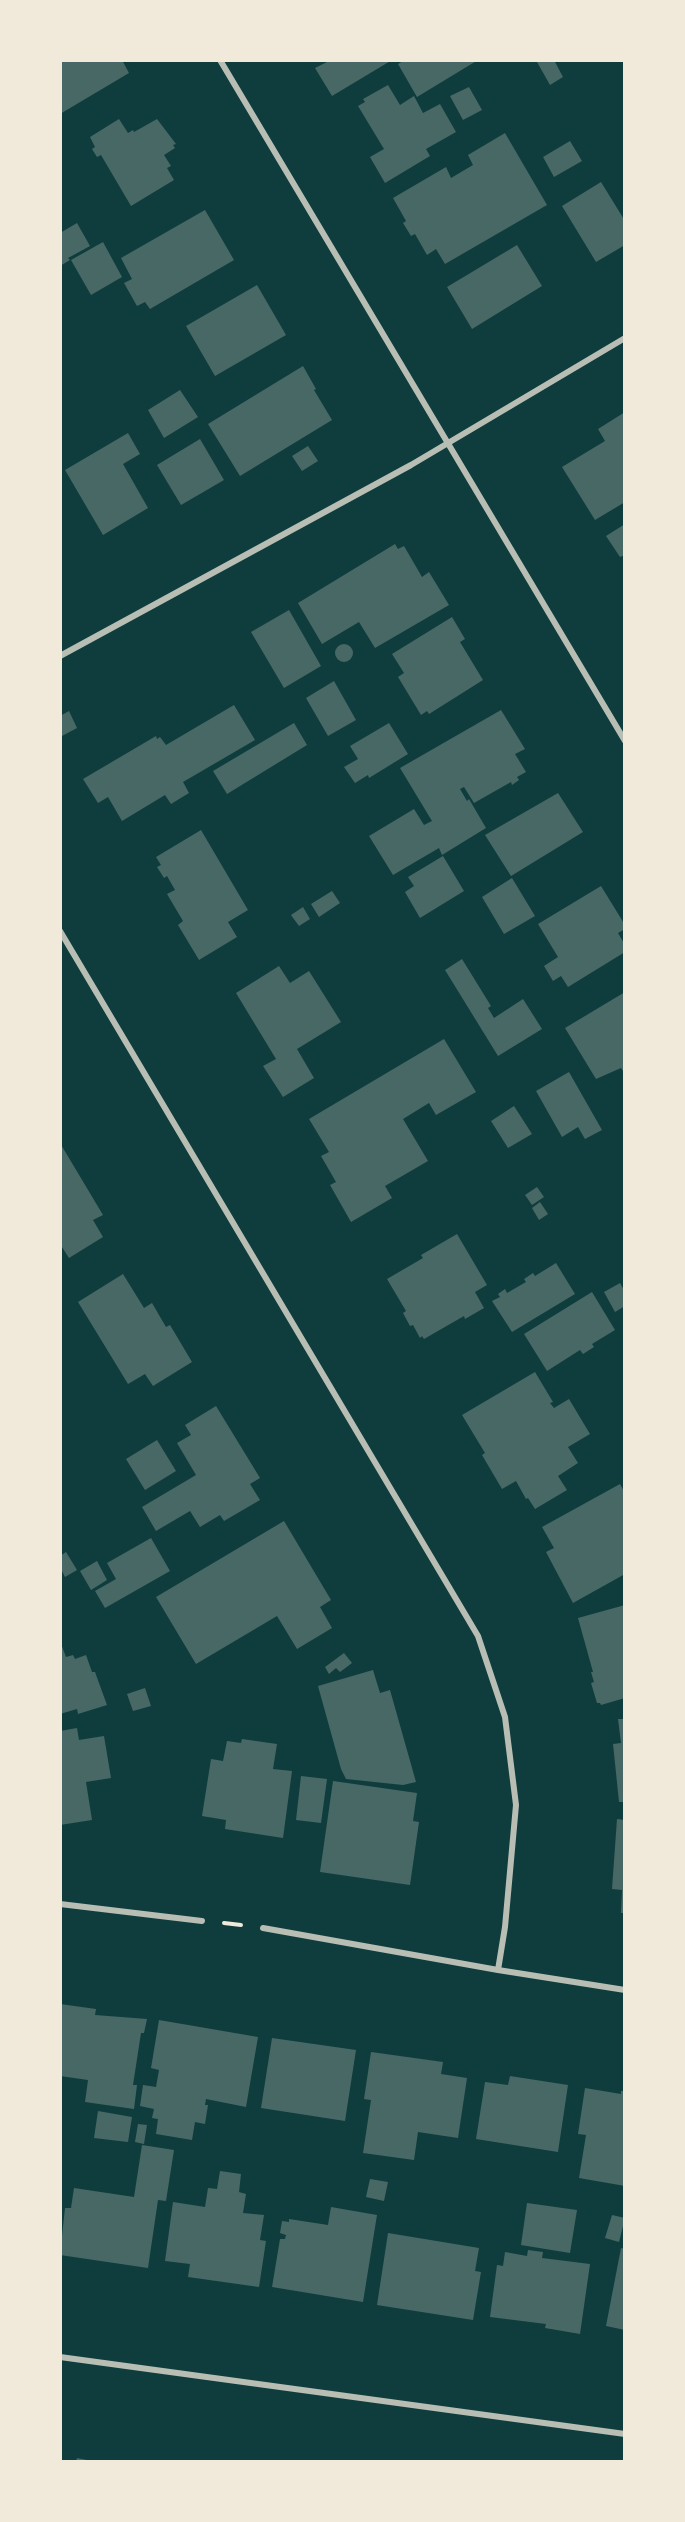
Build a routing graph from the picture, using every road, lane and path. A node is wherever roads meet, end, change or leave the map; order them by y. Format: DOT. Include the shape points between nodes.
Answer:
graph roads {
  1 [pos="220,60"];
  2 [pos="625,338"];
  3 [pos="448,444"];
  4 [pos="60,656"];
  5 [pos="625,741"];
  6 [pos="60,931"];
  7 [pos="60,1904"];
  8 [pos="202,1921"];
  9 [pos="263,1928"];
  10 [pos="498,1970"];
  11 [pos="625,1990"];
  12 [pos="60,2357"];
  13 [pos="625,2434"];
  1 -- 3 [label="street"];
  2 -- 3 [label="street"];
  3 -- 4 [label="street"];
  3 -- 5 [label="street"];
  6 -- 10 [label="street" via="478,1636 505,1717 516,1805"];
  7 -- 8 [label="street"];
  8 -- 9 [label="path"];
  9 -- 10 [label="street"];
  10 -- 11 [label="street"];
  12 -- 13 [label="street"];
}
